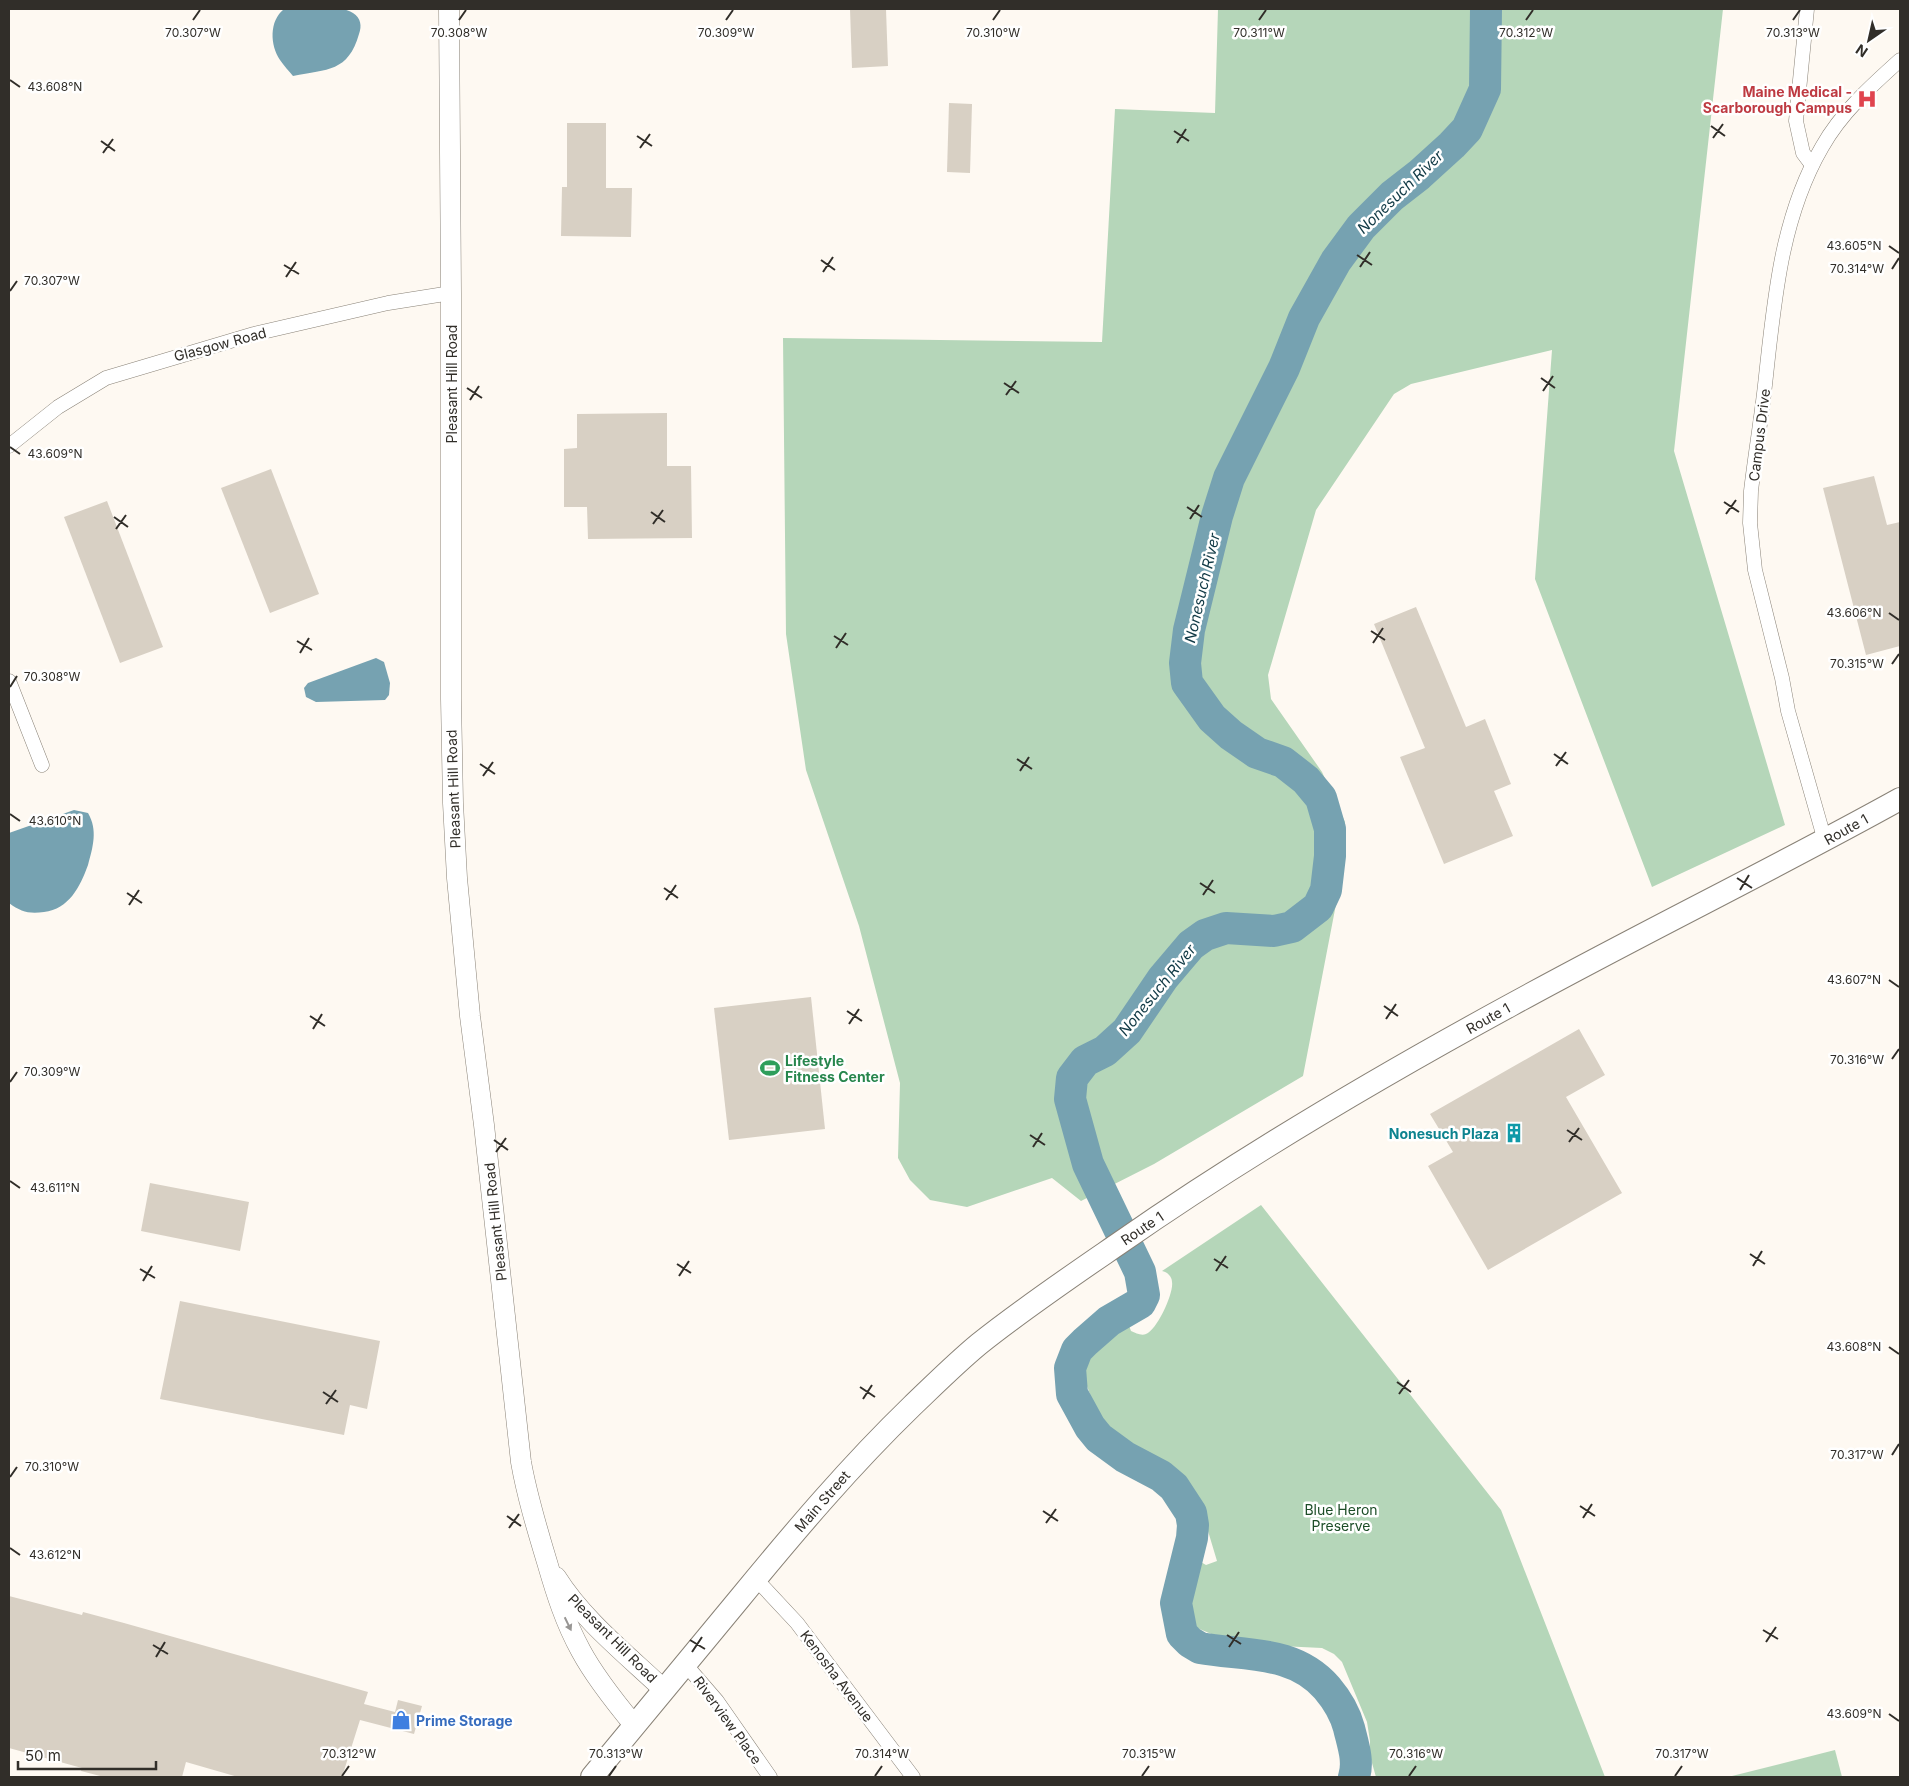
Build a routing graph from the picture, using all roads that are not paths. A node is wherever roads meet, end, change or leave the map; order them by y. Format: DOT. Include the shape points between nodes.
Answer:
graph roads {
  1 [pos="449,9"];
  2 [pos="1807,9"];
  3 [pos="1900,60"];
  4 [pos="1812,165"];
  5 [pos="451,293"];
  6 [pos="9,446"];
  7 [pos="9,681"];
  8 [pos="42,765"];
  9 [pos="1900,799"];
  10 [pos="1825,841"];
  11 [pos="1091,1262"];
  12 [pos="547,1562"];
  13 [pos="756,1579"];
  14 [pos="686,1664"];
  15 [pos="663,1689"];
  16 [pos="634,1725"];
  17 [pos="592,1777"];
  18 [pos="770,1777"];
  19 [pos="913,1777"];
  1 -- 5 [label="street, Pleasant Hill Road"];
  2 -- 4 [label="street" via="1796,121 1803,152"];
  3 -- 4 [label="street, Campus Drive" via="1850,108"];
  4 -- 10 [label="street, Campus Drive" via="1795,204 1782,257 1753,473 1750,523 1755,570 1788,711"];
  5 -- 6 [label="street, Glasgow Road" via="388,303 254,334 106,378 58,407"];
  5 -- 12 [label="street, Pleasant Hill Road" via="451,699 457,878 521,1462 528,1501"];
  7 -- 8 [label="street"];
  9 -- 10 [label="main road, Route 1"];
  10 -- 11 [label="main road, Route 1" via="1415,1058 1268,1146"];
  11 -- 13 [label="main road, Main Street" via="1012,1319 946,1374 846,1473"];
  12 -- 15 [label="street, Pleasant Hill Road" via="577,1605"];
  12 -- 16 [label="street, Pleasant Hill Road, one-way" via="561,1610 581,1652"];
  13 -- 14 [label="main road, Main Street"];
  13 -- 19 [label="street, Kenosha Avenue" via="797,1623"];
  14 -- 15 [label="main road, Main Street"];
  14 -- 18 [label="street, Riverview Place" via="717,1701"];
  15 -- 16 [label="main road, Main Street"];
  16 -- 17 [label="main road, Main Street"];
}
